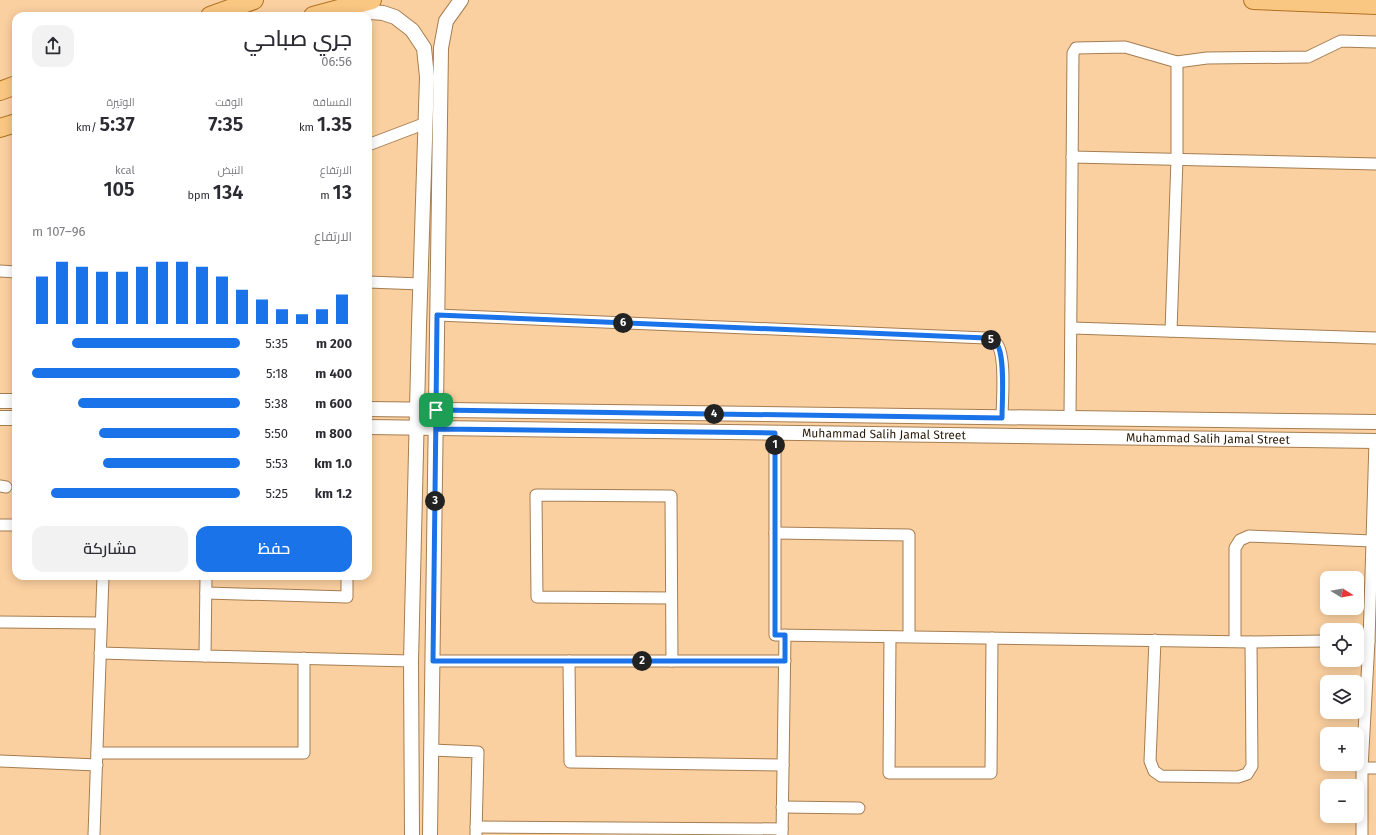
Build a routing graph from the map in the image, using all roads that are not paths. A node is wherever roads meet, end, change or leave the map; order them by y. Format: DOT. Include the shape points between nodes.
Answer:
graph roads {
  1 [pos="254,0"];
  2 [pos="372,0"];
  3 [pos="461,0"];
  4 [pos="1253,0"];
  5 [pos="1376,5"];
  6 [pos="337,9"];
  7 [pos="221,12"];
  8 [pos="326,12"];
  9 [pos="372,12"];
  10 [pos="372,12"];
  11 [pos="1376,42"];
  12 [pos="1176,62"];
  13 [pos="12,86"];
  14 [pos="0,91"];
  15 [pos="426,123"];
  16 [pos="12,124"];
  17 [pos="0,128"];
  18 [pos="372,143"];
  19 [pos="1072,157"];
  20 [pos="1177,159"];
  21 [pos="1376,164"];
  22 [pos="0,271"];
  23 [pos="12,272"];
  24 [pos="372,282"];
  25 [pos="420,284"];
  26 [pos="437,315"];
  27 [pos="1072,328"];
  28 [pos="1171,331"];
  29 [pos="1376,338"];
  30 [pos="0,401"];
  31 [pos="12,401"];
  32 [pos="372,409"];
  33 [pos="417,410"];
  34 [pos="436,410"];
  35 [pos="0,418"];
  36 [pos="12,418"];
  37 [pos="1002,418"];
  38 [pos="1070,418"];
  39 [pos="1376,422"];
  40 [pos="372,427"];
  41 [pos="416,428"];
  42 [pos="436,429"];
  43 [pos="775,433"];
  44 [pos="1375,441"];
  45 [pos="0,524"];
  46 [pos="12,525"];
  47 [pos="775,533"];
  48 [pos="1372,541"];
  49 [pos="103,580"];
  50 [pos="206,580"];
  51 [pos="347,580"];
  52 [pos="206,593"];
  53 [pos="671,598"];
  54 [pos="0,622"];
  55 [pos="101,623"];
  56 [pos="785,635"];
  57 [pos="909,636"];
  58 [pos="890,637"];
  59 [pos="992,638"];
  60 [pos="1155,640"];
  61 [pos="1235,641"];
  62 [pos="1320,641"];
  63 [pos="1364,641"];
  64 [pos="1369,641"];
  65 [pos="1251,642"];
  66 [pos="100,653"];
  67 [pos="205,656"];
  68 [pos="304,658"];
  69 [pos="411,661"];
  70 [pos="433,661"];
  71 [pos="569,661"];
  72 [pos="672,661"];
  73 [pos="785,661"];
  74 [pos="1372,670"];
  75 [pos="1364,748"];
  76 [pos="432,750"];
  77 [pos="97,753"];
  78 [pos="0,761"];
  79 [pos="97,765"];
  80 [pos="783,765"];
  81 [pos="1364,768"];
  82 [pos="1376,768"];
  83 [pos="1362,771"];
  84 [pos="782,807"];
  85 [pos="859,808"];
  86 [pos="476,831"];
  87 [pos="726,832"];
  88 [pos="782,832"];
  89 [pos="94,835"];
  90 [pos="412,835"];
  91 [pos="430,835"];
  92 [pos="1362,835"];
  1 -- 7 [label="main road"];
  2 -- 6 [label="main road"];
  3 -- 26 [label="street" via="446,21 441,48"];
  4 -- 5 [label="main road"];
  6 -- 8 [label="main road"];
  6 -- 9 [label="street"];
  10 -- 15 [label="street" via="395,17 412,30 424,48 428,77"];
  11 -- 12 [label="street" via="1341,41 1308,57 1207,58"];
  12 -- 19 [label="street" via="1125,47 1076,48 1073,53"];
  12 -- 20 [label="street"];
  13 -- 14 [label="main road"];
  15 -- 18 [label="street"];
  15 -- 25 [label="street"];
  16 -- 17 [label="main road"];
  19 -- 20 [label="street"];
  19 -- 27 [label="street"];
  20 -- 21 [label="street"];
  20 -- 28 [label="street"];
  22 -- 23 [label="street"];
  24 -- 25 [label="street"];
  25 -- 33 [label="street"];
  26 -- 34 [label="street"];
  26 -- 37 [label="street" via="986,338 995,342 1002,360"];
  27 -- 28 [label="street"];
  27 -- 38 [label="street"];
  28 -- 29 [label="street"];
  30 -- 31 [label="street"];
  32 -- 33 [label="street, Muhammad Salih Jamal Street"];
  33 -- 34 [label="street, Muhammad Salih Jamal Street"];
  33 -- 41 [label="street"];
  34 -- 37 [label="street, Muhammad Salih Jamal Street"];
  34 -- 42 [label="street"];
  35 -- 36 [label="street"];
  37 -- 38 [label="street, Muhammad Salih Jamal Street"];
  38 -- 39 [label="street, Muhammad Salih Jamal Street"];
  40 -- 41 [label="street, Muhammad Salih Jamal Street"];
  41 -- 42 [label="street, Muhammad Salih Jamal Street"];
  41 -- 69 [label="street"];
  42 -- 43 [label="street, Muhammad Salih Jamal Street"];
  42 -- 70 [label="street"];
  43 -- 44 [label="street, Muhammad Salih Jamal Street"];
  43 -- 47 [label="street"];
  44 -- 48 [label="street"];
  45 -- 46 [label="street"];
  47 -- 56 [label="street" via="775,635"];
  47 -- 57 [label="street" via="909,535"];
  48 -- 61 [label="street" via="1249,536 1240,540 1235,548"];
  48 -- 64 [label="street"];
  49 -- 55 [label="street"];
  50 -- 52 [label="street"];
  51 -- 52 [label="street" via="347,597"];
  52 -- 67 [label="street"];
  53 -- 53 [label="street" via="537,597 536,495 671,496"];
  53 -- 72 [label="street"];
  54 -- 55 [label="street"];
  55 -- 66 [label="street"];
  56 -- 58 [label="street"];
  56 -- 73 [label="street"];
  57 -- 58 [label="street"];
  57 -- 59 [label="street"];
  58 -- 59 [label="street" via="889,773 991,773"];
  59 -- 60 [label="street"];
  60 -- 61 [label="street"];
  60 -- 65 [label="street" via="1150,761 1154,771 1161,776 1238,777 1247,774 1252,766"];
  61 -- 65 [label="street"];
  62 -- 65 [label="street"];
  63 -- 64 [label="street"];
  64 -- 74 [label="street"];
  66 -- 67 [label="street"];
  66 -- 77 [label="street"];
  67 -- 68 [label="street"];
  68 -- 69 [label="street"];
  68 -- 77 [label="street" via="304,753"];
  69 -- 90 [label="street"];
  70 -- 71 [label="street"];
  70 -- 76 [label="street"];
  71 -- 72 [label="street"];
  71 -- 80 [label="street" via="570,762"];
  72 -- 73 [label="street"];
  73 -- 80 [label="street"];
  74 -- 75 [label="street"];
  76 -- 86 [label="street" via="478,752"];
  76 -- 91 [label="street"];
  77 -- 79 [label="street"];
  78 -- 79 [label="street"];
  79 -- 89 [label="street"];
  80 -- 84 [label="street"];
  81 -- 82 [label="street"];
  83 -- 92 [label="street"];
  84 -- 85 [label="street"];
  84 -- 88 [label="street"];
  86 -- 87 [label="street"];
  87 -- 88 [label="street"];
}
